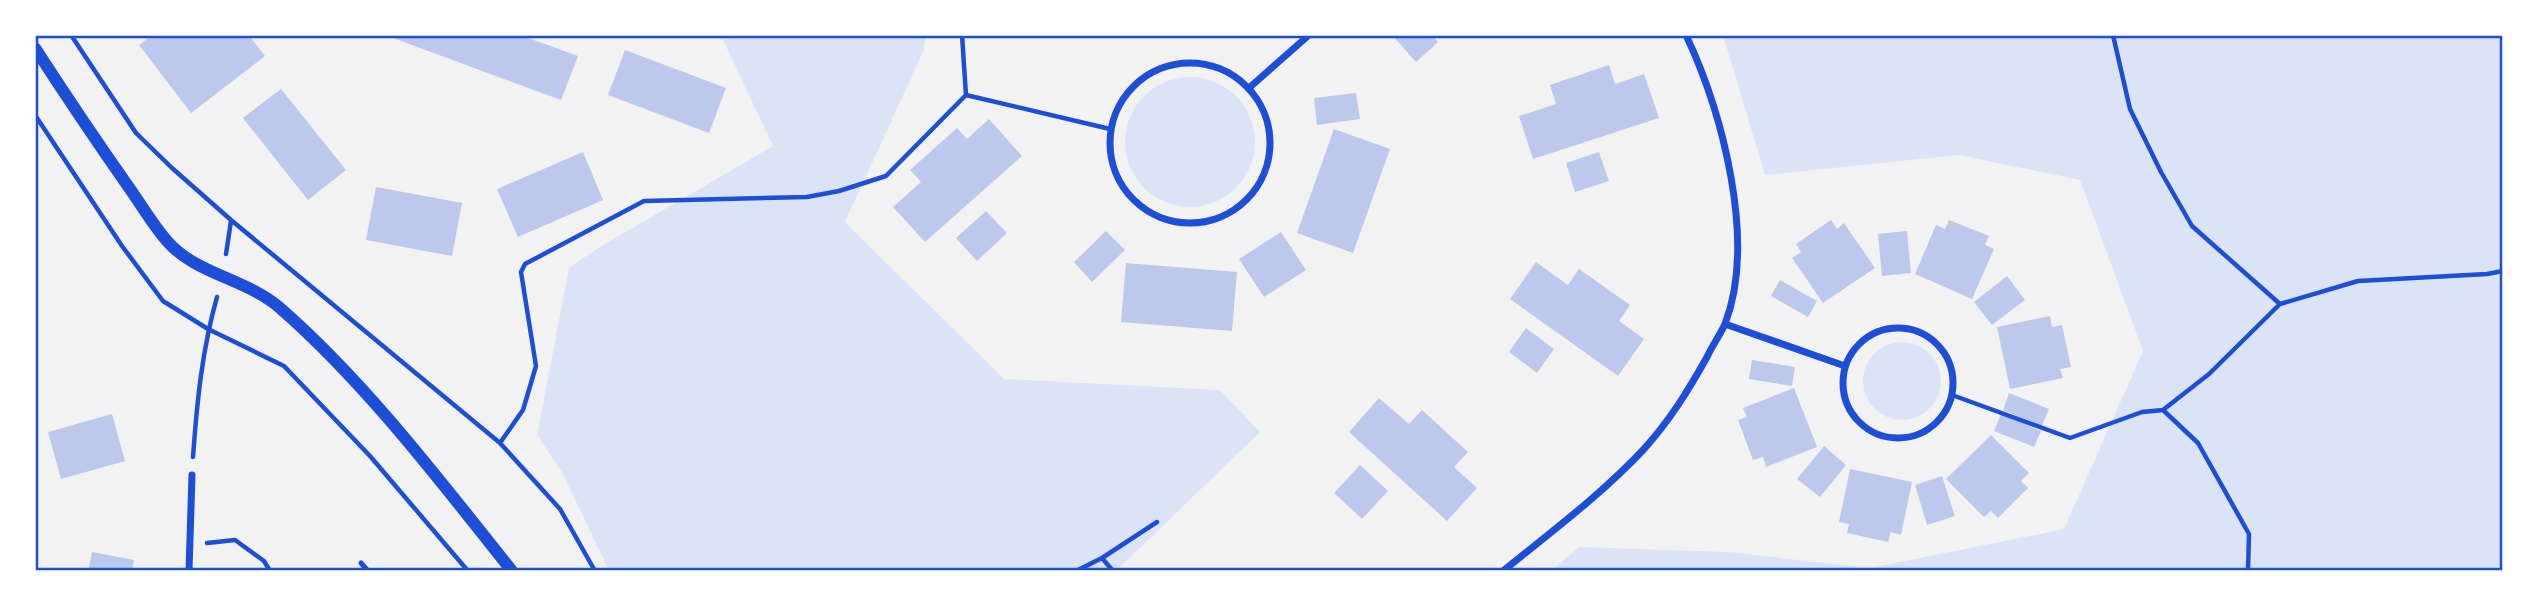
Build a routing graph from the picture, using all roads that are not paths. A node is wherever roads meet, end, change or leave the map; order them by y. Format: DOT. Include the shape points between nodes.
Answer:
graph roads {
  1 [pos="1310,35"];
  2 [pos="1686,35"];
  3 [pos="35,48"];
  4 [pos="1250,88"];
  5 [pos="1725,324"];
  6 [pos="1845,366"];
  7 [pos="192,475"];
  8 [pos="361,563"];
  9 [pos="189,571"];
  10 [pos="368,571"];
  11 [pos="512,571"];
  12 [pos="1503,571"];
  1 -- 4 [label="street"];
  2 -- 5 [label="street" via="1724,136 1735,207 1736,273"];
  3 -- 11 [label="street" via="168,243 197,264 240,282 307,333 389,421"];
  4 -- 4 [label="street" via="1265,111 1271,139 1267,166 1255,191 1234,211 1209,221 1181,223 1154,215 1132,199 1116,176 1109,149 1110,129 1130,88 1151,71 1177,63 1203,63 1229,71"];
  5 -- 6 [label="street"];
  5 -- 12 [label="street" via="1679,407 1644,449"];
  6 -- 6 [label="street" via="1853,349 1867,336 1885,329 1921,332 1947,358 1953,376 1952,395 1940,419 1918,435 1883,437 1866,430 1845,401"];
  7 -- 9 [label="street"];
  8 -- 10 [label="lane"];
}
